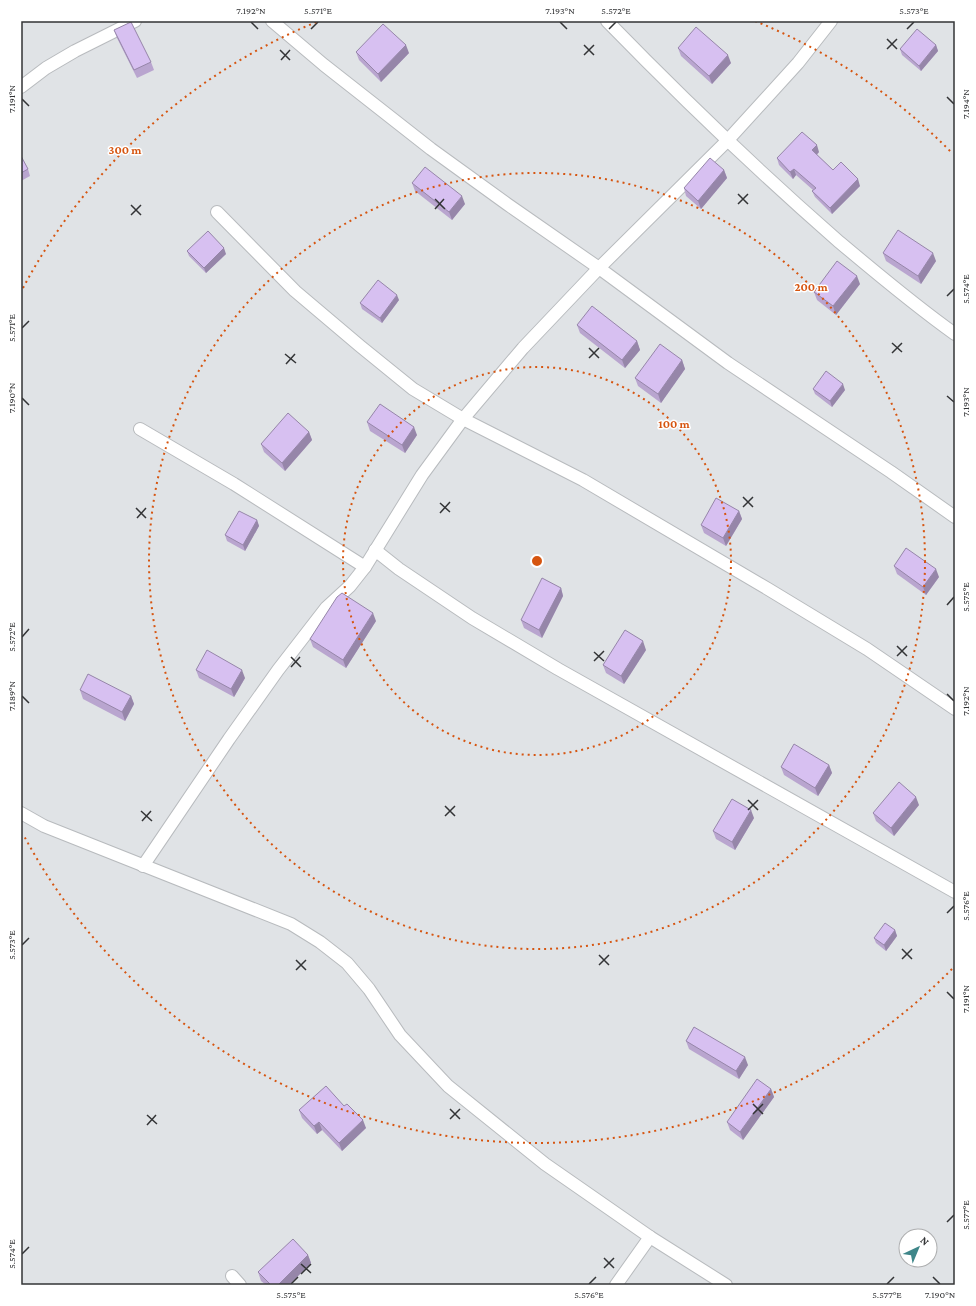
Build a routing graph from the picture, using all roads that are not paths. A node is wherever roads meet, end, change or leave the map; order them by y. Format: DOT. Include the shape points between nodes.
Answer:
graph roads {
  1 [pos="135,21"];
  2 [pos="272,21"];
  3 [pos="607,21"];
  4 [pos="831,21"];
  5 [pos="21,87"];
  6 [pos="727,141"];
  7 [pos="217,212"];
  8 [pos="599,268"];
  9 [pos="955,334"];
  10 [pos="463,419"];
  11 [pos="140,429"];
  12 [pos="955,517"];
  13 [pos="375,550"];
  14 [pos="365,567"];
  15 [pos="955,709"];
  16 [pos="21,813"];
  17 [pos="143,866"];
  18 [pos="955,892"];
  19 [pos="650,1237"];
  20 [pos="616,1285"];
  21 [pos="726,1285"];
  1 -- 5 [label="street" via="70,54"];
  2 -- 8 [label="street" via="324,66 431,149"];
  3 -- 6 [label="street"];
  4 -- 6 [label="street" via="798,63"];
  6 -- 8 [label="street"];
  6 -- 9 [label="street" via="879,276"];
  7 -- 10 [label="street" via="295,291 360,346 413,388"];
  8 -- 10 [label="street" via="523,348"];
  8 -- 12 [label="street" via="728,363"];
  10 -- 13 [label="street" via="422,476"];
  10 -- 15 [label="street" via="583,480 762,585 867,649"];
  11 -- 14 [label="street"];
  13 -- 14 [label="street"];
  13 -- 18 [label="street" via="399,570 472,618 558,669"];
  14 -- 17 [label="street" via="350,586 326,608 278,670"];
  16 -- 17 [label="street" via="44,826"];
  17 -- 19 [label="street" via="291,924 320,942 346,963 369,989 400,1035 448,1086 545,1164"];
  19 -- 20 [label="street"];
  19 -- 21 [label="street"];
}
